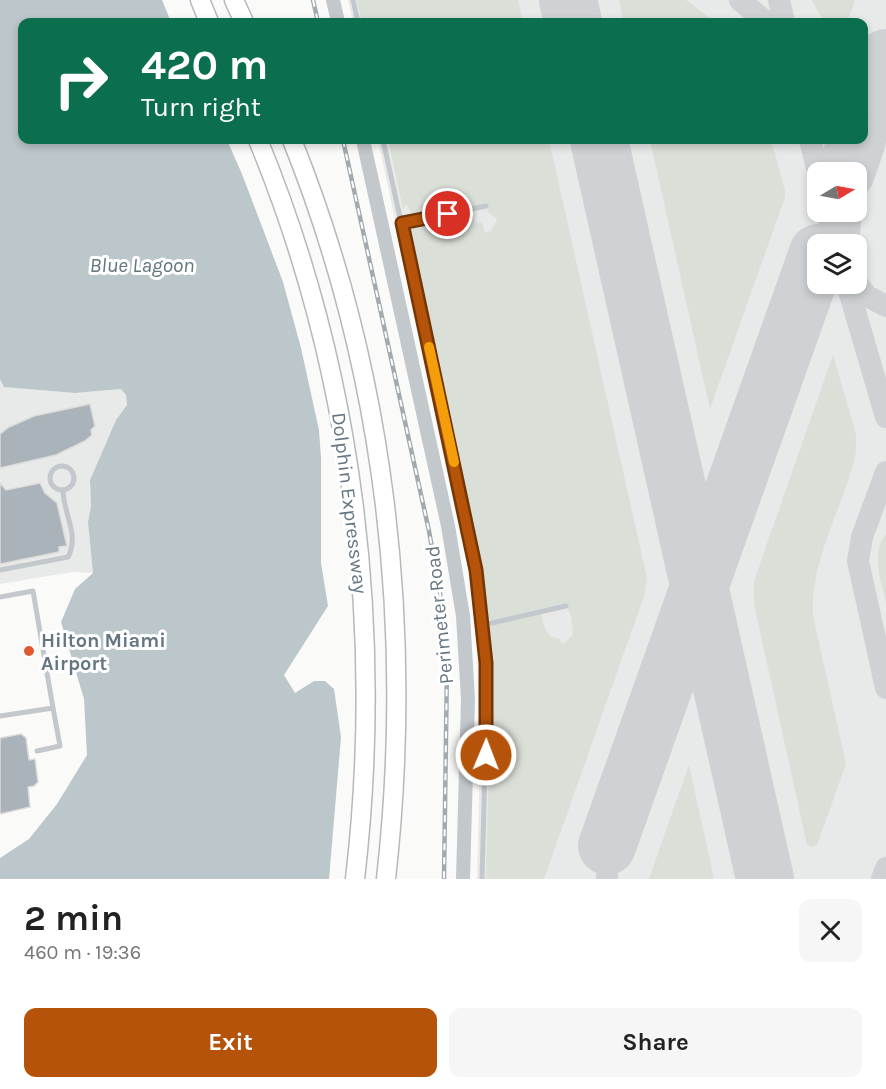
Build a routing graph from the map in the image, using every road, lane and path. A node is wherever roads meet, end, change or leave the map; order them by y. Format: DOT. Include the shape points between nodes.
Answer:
graph roads {
  1 [pos="236,0"];
  2 [pos="333,0"];
  3 [pos="353,0"];
  4 [pos="200,1"];
  5 [pos="208,18"];
  6 [pos="243,18"];
  7 [pos="337,18"];
  8 [pos="357,18"];
  9 [pos="260,144"];
  10 [pos="293,144"];
  11 [pos="364,144"];
  12 [pos="384,144"];
  13 [pos="486,206"];
  14 [pos="402,223"];
  15 [pos="63,490"];
  16 [pos="0,570"];
  17 [pos="0,597"];
  18 [pos="566,606"];
  19 [pos="483,625"];
  20 [pos="53,708"];
  21 [pos="0,716"];
  22 [pos="37,751"];
  23 [pos="359,839"];
  24 [pos="349,879"];
  25 [pos="355,879"];
  26 [pos="386,879"];
  27 [pos="463,879"];
  28 [pos="482,879"];
  1 -- 6 [label="highway"];
  2 -- 7 [label="street"];
  3 -- 8 [label="lane"];
  4 -- 5 [label="highway"];
  9 -- 23 [label="highway, Dolphin Expressway" via="311,296 337,401 350,477 366,651"];
  10 -- 26 [label="highway, Dolphin Expressway" via="326,235 355,337 388,524 397,694"];
  11 -- 27 [label="street, Perimeter Road" via="448,526 463,616 468,699"];
  12 -- 14 [label="lane"];
  13 -- 14 [label="lane"];
  14 -- 19 [label="lane" via="474,558"];
  15 -- 15 [label="lane" via="71,487 74,479 73,471 62,466 52,471 50,479 53,486"];
  15 -- 16 [label="lane" via="73,537 68,557"];
  17 -- 20 [label="lane" via="33,591"];
  18 -- 19 [label="lane"];
  19 -- 28 [label="lane" via="487,705"];
  20 -- 21 [label="lane"];
  20 -- 22 [label="lane" via="60,746"];
  23 -- 24 [label="highway"];
  23 -- 25 [label="highway, Dolphin Expressway"];
}
